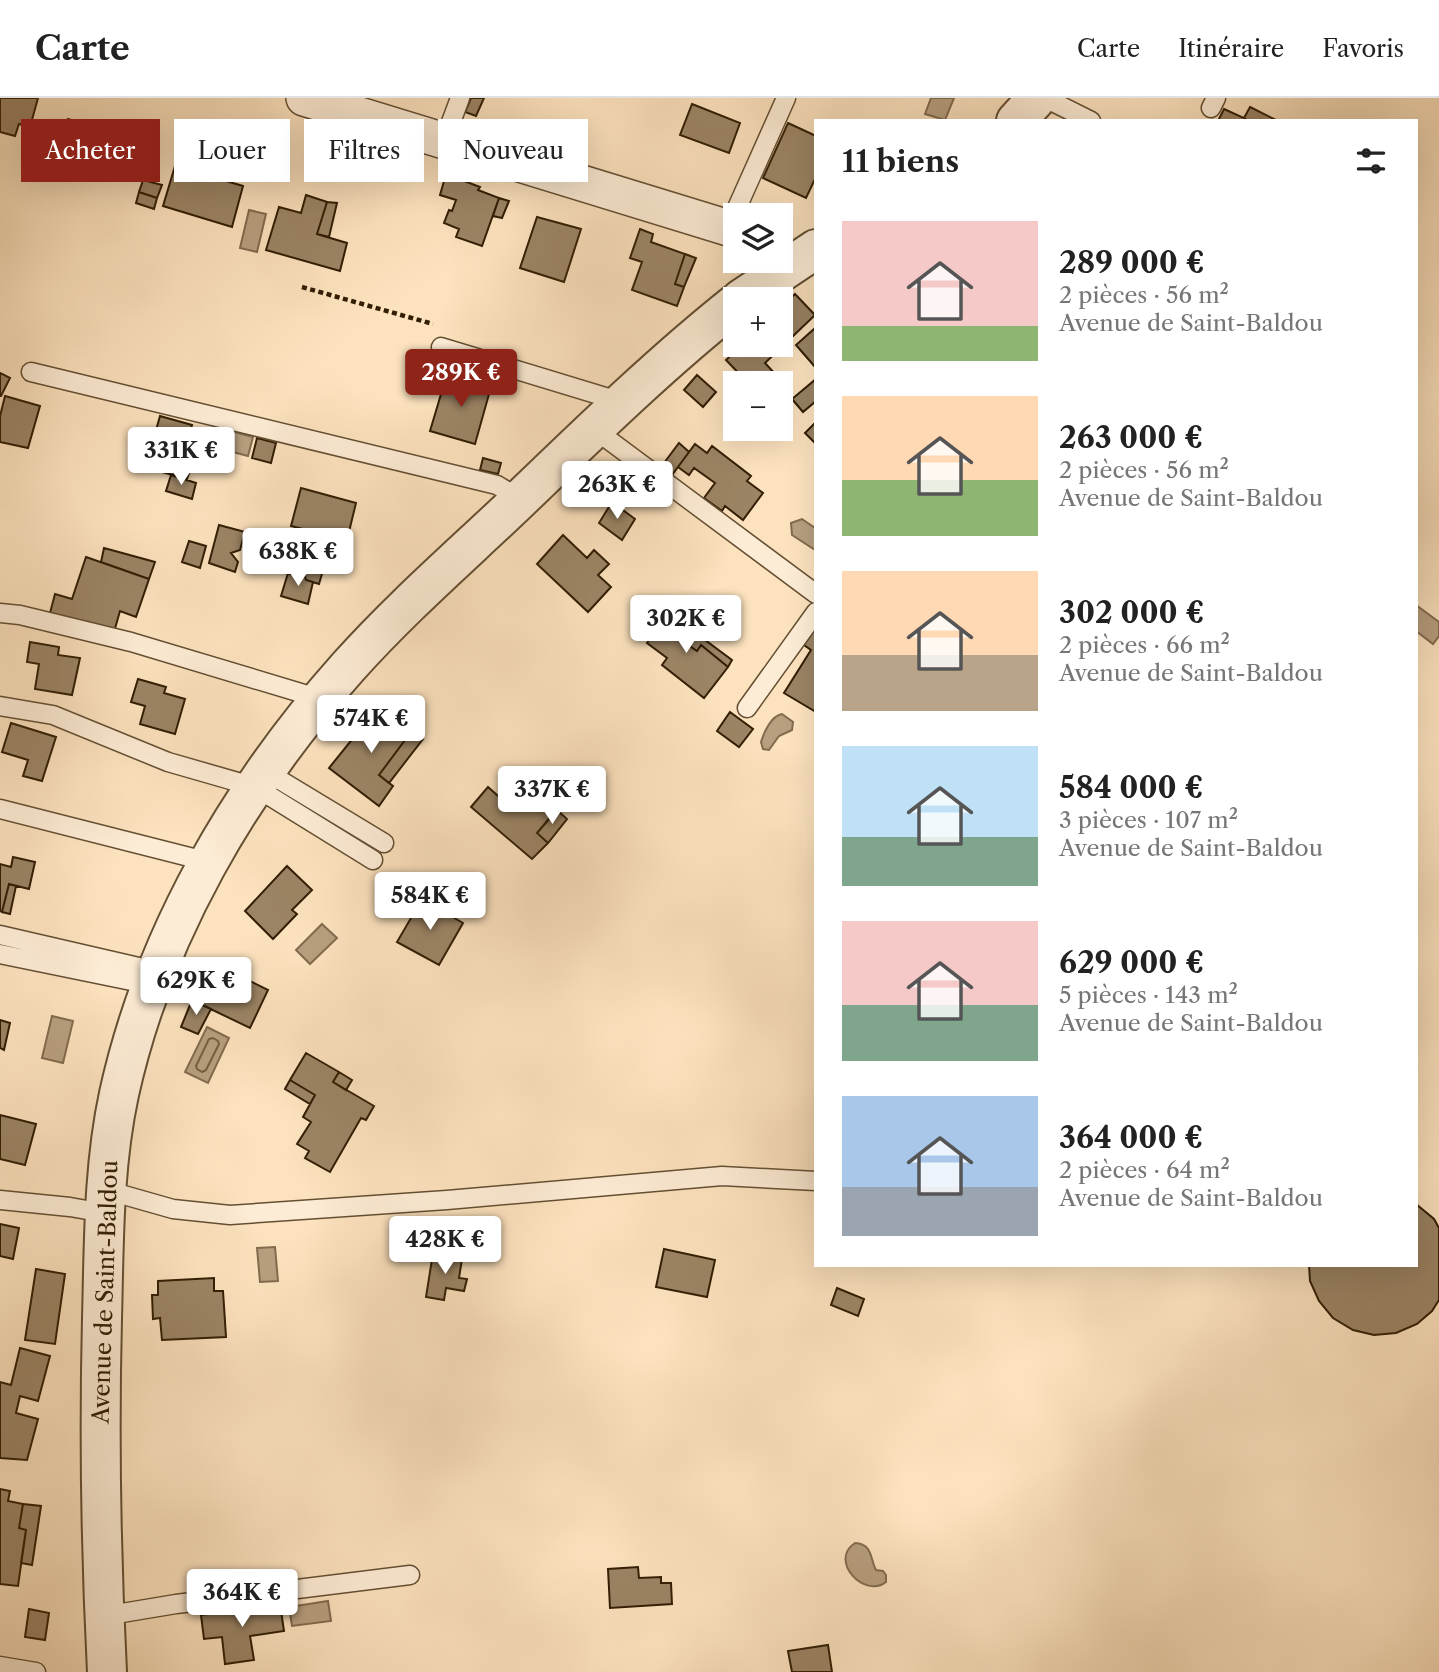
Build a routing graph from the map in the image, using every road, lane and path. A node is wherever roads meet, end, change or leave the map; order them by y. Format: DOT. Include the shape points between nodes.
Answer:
graph roads {
  1 [pos="304,98"];
  2 [pos="460,98"];
  3 [pos="786,98"];
  4 [pos="1037,98"];
  5 [pos="1045,98"];
  6 [pos="452,119"];
  7 [pos="1018,119"];
  8 [pos="1087,119"];
  9 [pos="438,139"];
  10 [pos="578,182"];
  11 [pos="743,203"];
  12 [pos="723,226"];
  13 [pos="799,250"];
  14 [pos="755,287"];
  15 [pos="723,313"];
  16 [pos="441,347"];
  17 [pos="31,372"];
  18 [pos="624,403"];
  19 [pos="594,429"];
  20 [pos="520,499"];
  21 [pos="814,593"];
  22 [pos="0,613"];
  23 [pos="814,615"];
  24 [pos="321,699"];
  25 [pos="0,706"];
  26 [pos="747,708"];
  27 [pos="260,779"];
  28 [pos="0,809"];
  29 [pos="384,843"];
  30 [pos="373,860"];
  31 [pos="209,862"];
  32 [pos="0,935"];
  33 [pos="0,954"];
  34 [pos="154,978"];
  35 [pos="814,1181"];
  36 [pos="0,1200"];
  37 [pos="105,1201"];
  38 [pos="410,1575"];
  39 [pos="104,1616"];
  40 [pos="0,1666"];
  41 [pos="36,1672"];
  42 [pos="107,1672"];
  1 -- 9 [label="street"];
  2 -- 6 [label="lane"];
  3 -- 11 [label="lane"];
  4 -- 7 [label="street"];
  5 -- 8 [label="lane"];
  10 -- 12 [label="street"];
  13 -- 14 [label="street"];
  15 -- 18 [label="street, Avenue de Saint-Baldou"];
  16 -- 18 [label="lane"];
  17 -- 20 [label="lane" via="497,485"];
  18 -- 19 [label="street, Avenue de Saint-Baldou"];
  19 -- 20 [label="street, Avenue de Saint-Baldou"];
  19 -- 21 [label="lane"];
  20 -- 24 [label="street, Avenue de Saint-Baldou" via="398,615"];
  22 -- 24 [label="lane" via="131,642"];
  23 -- 26 [label="lane"];
  24 -- 27 [label="street, Avenue de Saint-Baldou"];
  25 -- 27 [label="lane" via="53,715 168,762"];
  27 -- 29 [label="lane"];
  27 -- 30 [label="lane"];
  27 -- 31 [label="street, Avenue de Saint-Baldou"];
  28 -- 31 [label="lane"];
  31 -- 34 [label="street, Avenue de Saint-Baldou"];
  32 -- 34 [label="lane"];
  33 -- 34 [label="lane"];
  34 -- 37 [label="street, Avenue de Saint-Baldou" via="118,1097"];
  35 -- 37 [label="lane" via="722,1176 230,1215"];
  36 -- 37 [label="lane" via="70,1207"];
  37 -- 39 [label="street, Avenue de Saint-Baldou" via="100,1420"];
  38 -- 39 [label="lane"];
  39 -- 42 [label="street, Avenue de Saint-Baldou"];
  40 -- 41 [label="lane"];
}
